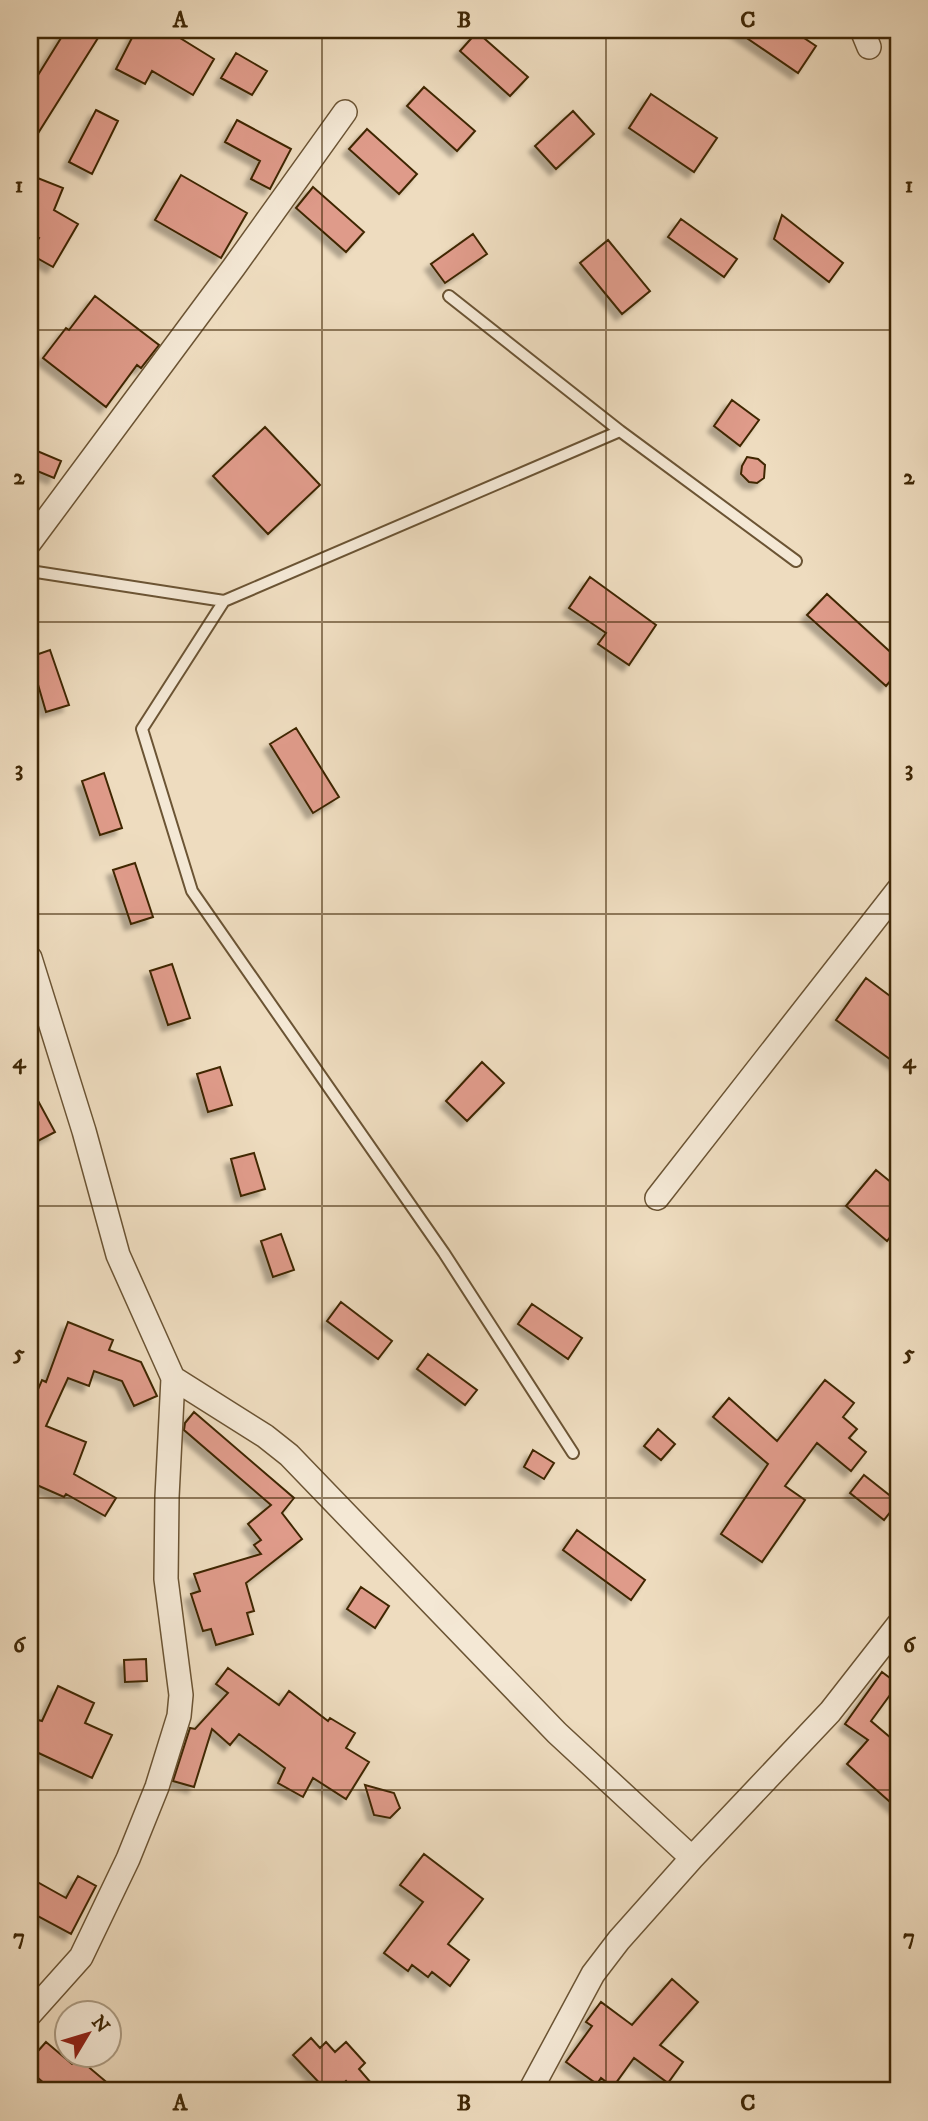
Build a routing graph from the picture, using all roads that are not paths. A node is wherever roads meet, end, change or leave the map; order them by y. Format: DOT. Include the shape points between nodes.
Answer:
graph roads {
  1 [pos="345,112"];
  2 [pos="449,296"];
  3 [pos="620,431"];
  4 [pos="30,542"];
  5 [pos="796,561"];
  6 [pos="30,571"];
  7 [pos="224,601"];
  8 [pos="898,890"];
  9 [pos="30,958"];
  10 [pos="657,1198"];
  11 [pos="173,1378"];
  12 [pos="573,1453"];
  13 [pos="898,1625"];
  14 [pos="692,1858"];
  15 [pos="30,2014"];
  16 [pos="530,2091"];
  1 -- 4 [label="street"];
  2 -- 3 [label="lane"];
  3 -- 5 [label="lane"];
  3 -- 7 [label="lane"];
  6 -- 7 [label="lane"];
  7 -- 12 [label="lane" via="142,729 192,891 444,1253"];
  8 -- 10 [label="street"];
  9 -- 11 [label="street" via="118,1255"];
  11 -- 14 [label="street" via="289,1455 557,1733"];
  11 -- 15 [label="street" via="166,1579 181,1695 179,1716 128,1859 81,1957"];
  13 -- 14 [label="street" via="830,1712"];
  14 -- 16 [label="street" via="593,1974"];
}
